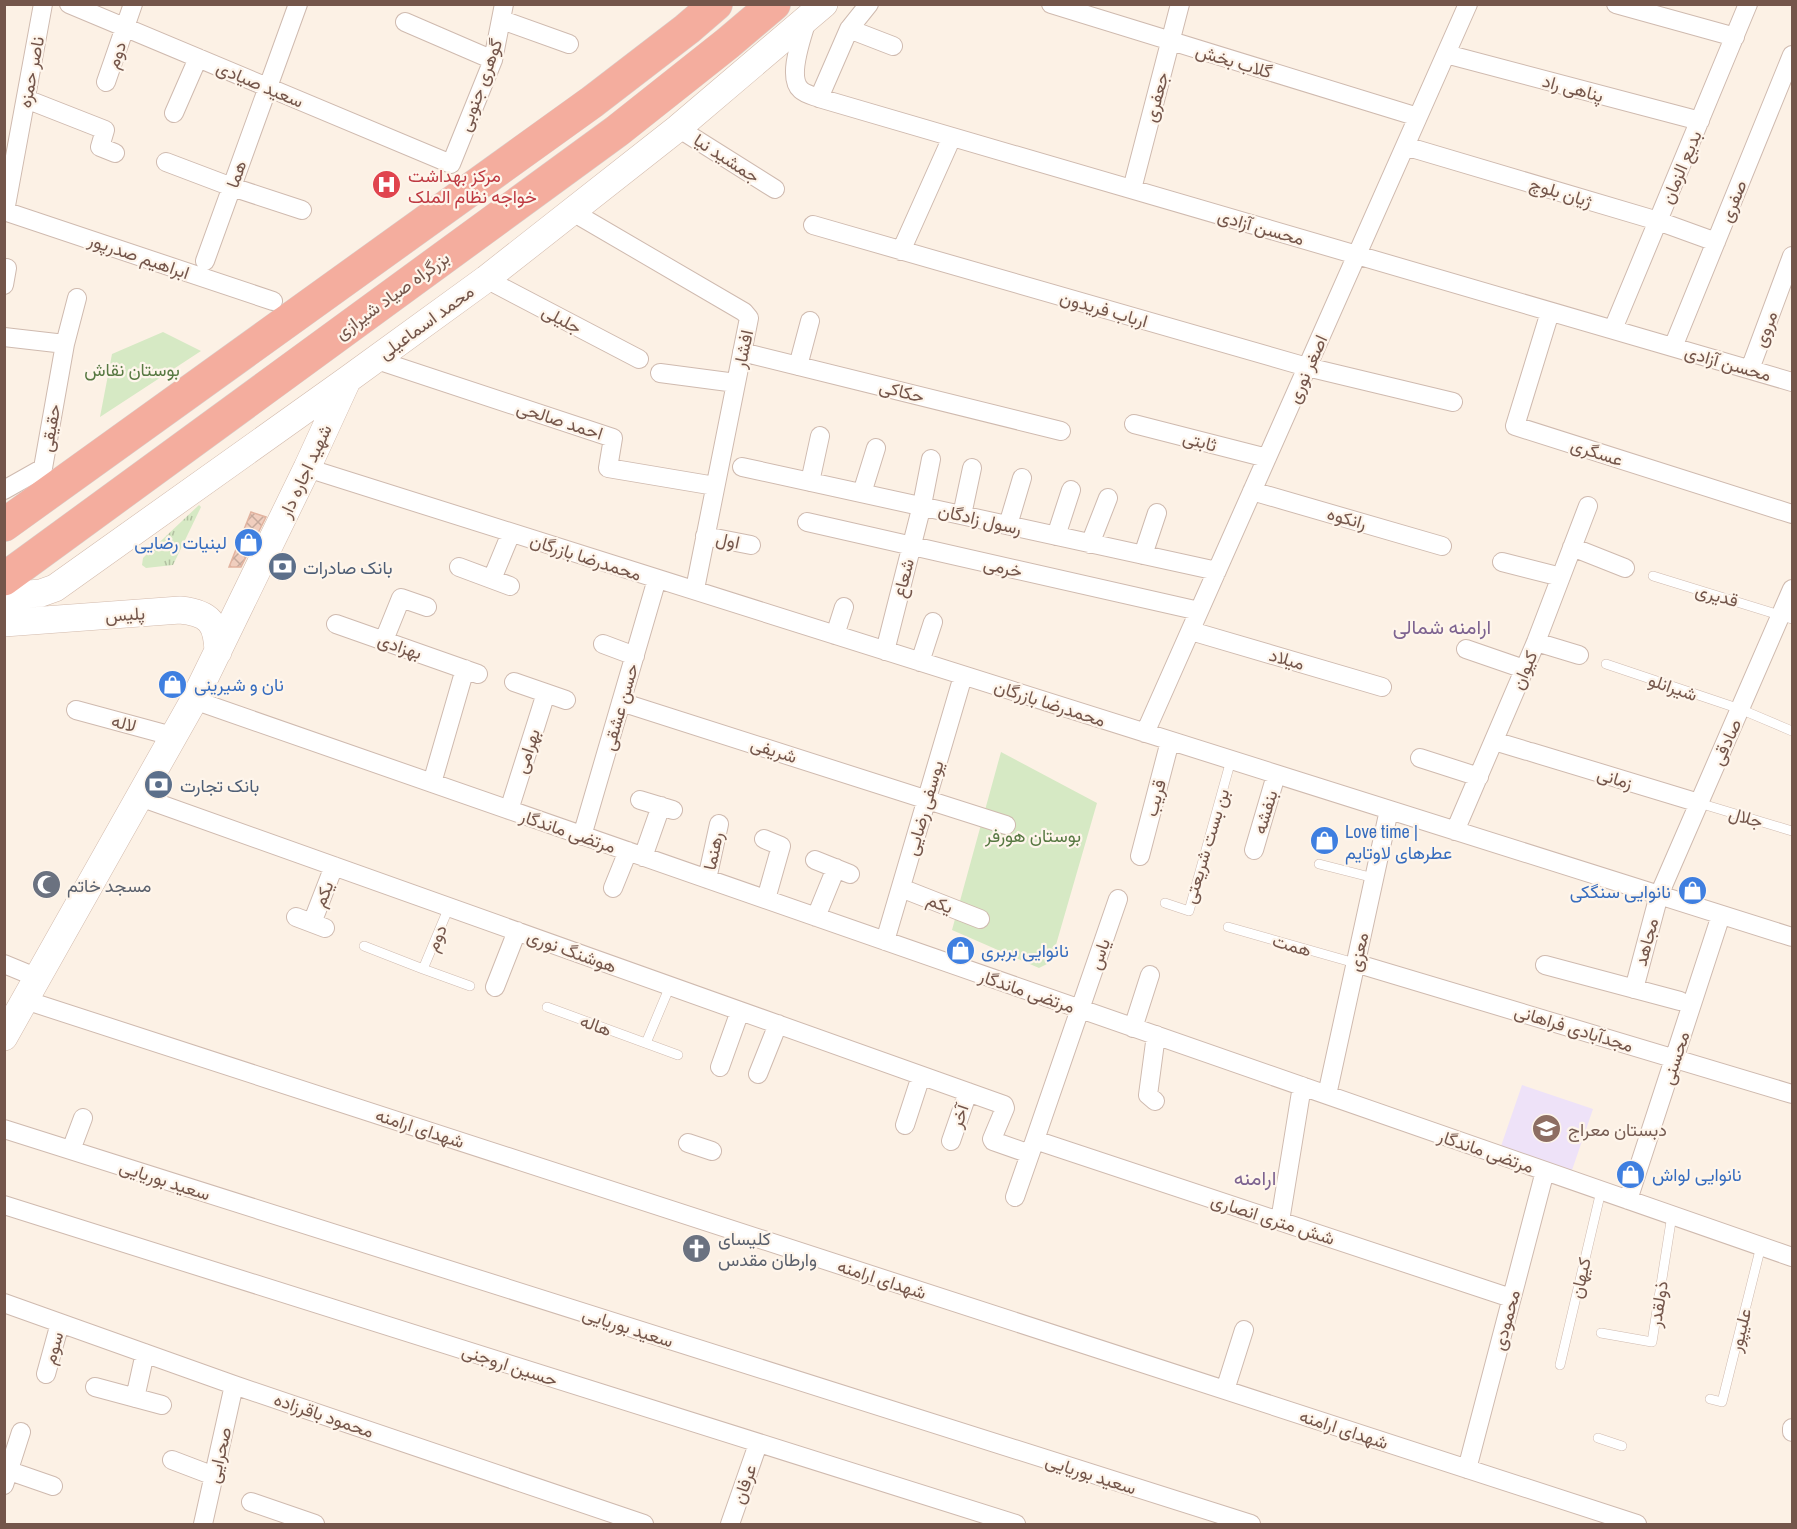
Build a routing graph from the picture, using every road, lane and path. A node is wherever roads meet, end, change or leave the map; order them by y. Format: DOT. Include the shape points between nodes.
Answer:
graph roads {
  1 [pos="44,4"];
  2 [pos="69,4"];
  3 [pos="133,4"];
  4 [pos="298,4"];
  5 [pos="716,4"];
  6 [pos="774,4"];
  7 [pos="869,4"];
  8 [pos="1051,4"];
  9 [pos="1180,4"];
  10 [pos="1468,4"];
  11 [pos="1616,4"];
  12 [pos="1748,4"];
  13 [pos="503,12"];
  14 [pos="816,12"];
  15 [pos="405,22"];
  16 [pos="125,28"];
  17 [pos="849,29"];
  18 [pos="1735,37"];
  19 [pos="1171,41"];
  20 [pos="569,44"];
  21 [pos="893,46"];
  22 [pos="1446,54"];
  23 [pos="1792,55"];
  24 [pos="198,58"];
  25 [pos="493,60"];
  26 [pos="106,82"];
  27 [pos="268,87"];
  28 [pos="819,98"];
  29 [pos="26,99"];
  30 [pos="174,113"];
  31 [pos="1418,117"];
  32 [pos="1700,121"];
  33 [pos="678,128"];
  34 [pos="952,137"];
  35 [pos="1405,146"];
  36 [pos="115,153"];
  37 [pos="166,162"];
  38 [pos="451,164"];
  39 [pos="232,187"];
  40 [pos="775,189"];
  41 [pos="1132,189"];
  42 [pos="302,210"];
  43 [pos="5,211"];
  44 [pos="572,211"];
  45 [pos="1658,221"];
  46 [pos="813,225"];
  47 [pos="1716,242"];
  48 [pos="901,251"];
  49 [pos="1357,255"];
  50 [pos="1792,256"];
  51 [pos="205,261"];
  52 [pos="486,279"];
  53 [pos="77,298"];
  54 [pos="273,301"];
  55 [pos="1785,301"];
  56 [pos="1550,312"];
  57 [pos="810,321"];
  58 [pos="1613,329"];
  59 [pos="4,337"];
  60 [pos="65,344"];
  61 [pos="1673,347"];
  62 [pos="742,352"];
  63 [pos="374,359"];
  64 [pos="639,359"];
  65 [pos="798,366"];
  66 [pos="1307,367"];
  67 [pos="1750,369"];
  68 [pos="660,373"];
  69 [pos="347,380"];
  70 [pos="1792,382"];
  71 [pos="736,383"];
  72 [pos="1453,402"];
  73 [pos="1134,424"];
  74 [pos="1061,431"];
  75 [pos="820,436"];
  76 [pos="876,448"];
  77 [pos="1267,458"];
  78 [pos="931,459"];
  79 [pos="742,467"];
  80 [pos="307,468"];
  81 [pos="972,468"];
  82 [pos="1022,478"];
  83 [pos="810,482"];
  84 [pos="715,486"];
  85 [pos="4,490"];
  86 [pos="1071,490"];
  87 [pos="1252,491"];
  88 [pos="862,493"];
  89 [pos="1108,498"];
  90 [pos="922,505"];
  91 [pos="1588,506"];
  92 [pos="1157,513"];
  93 [pos="1792,514"];
  94 [pos="962,515"];
  95 [pos="807,522"];
  96 [pos="4,525"];
  97 [pos="1008,525"];
  98 [pos="511,533"];
  99 [pos="705,536"];
  100 [pos="1056,536"];
  101 [pos="1090,543"];
  102 [pos="751,545"];
  103 [pos="911,546"];
  104 [pos="1442,546"];
  105 [pos="1572,547"];
  106 [pos="1143,555"];
  107 [pos="1502,561"];
  108 [pos="459,567"];
  109 [pos="1625,568"];
  110 [pos="1217,571"];
  111 [pos="1653,576"];
  112 [pos="1561,577"];
  113 [pos="4,579"];
  114 [pos="492,579"];
  115 [pos="657,579"];
  116 [pos="696,584"];
  117 [pos="510,586"];
  118 [pos="1792,589"];
  119 [pos="4,596"];
  120 [pos="427,607"];
  121 [pos="844,607"];
  122 [pos="1199,611"];
  123 [pos="1787,616"];
  124 [pos="933,622"];
  125 [pos="6,623"];
  126 [pos="336,624"];
  127 [pos="1191,631"];
  128 [pos="835,635"];
  129 [pos="384,640"];
  130 [pos="1536,642"];
  131 [pos="603,644"];
  132 [pos="1466,649"];
  133 [pos="885,651"];
  134 [pos="218,652"];
  135 [pos="635,656"];
  136 [pos="1579,656"];
  137 [pos="920,662"];
  138 [pos="1606,664"];
  139 [pos="1524,669"];
  140 [pos="963,676"];
  141 [pos="514,682"];
  142 [pos="1382,687"];
  143 [pos="546,693"];
  144 [pos="194,700"];
  145 [pos="566,700"];
  146 [pos="621,702"];
  147 [pos="76,710"];
  148 [pos="1740,710"];
  149 [pos="1792,731"];
  150 [pos="1145,733"];
  151 [pos="172,736"];
  152 [pos="1170,741"];
  153 [pos="1494,741"];
  154 [pos="1420,758"];
  155 [pos="1231,760"];
  156 [pos="1276,775"];
  157 [pos="1479,777"];
  158 [pos="432,783"];
  159 [pos="140,796"];
  160 [pos="640,800"];
  161 [pos="927,800"];
  162 [pos="1699,803"];
  163 [pos="509,810"];
  164 [pos="1389,810"];
  165 [pos="719,824"];
  166 [pos="1006,825"];
  167 [pos="1455,831"];
  168 [pos="1792,831"];
  169 [pos="582,836"];
  170 [pos="764,838"];
  171 [pos="1254,850"];
  172 [pos="635,854"];
  173 [pos="1140,856"];
  174 [pos="815,860"];
  175 [pos="1319,864"];
  176 [pos="334,866"];
  177 [pos="1374,878"];
  178 [pos="707,879"];
  179 [pos="613,888"];
  180 [pos="901,888"];
  181 [pos="1659,895"];
  182 [pos="1118,898"];
  183 [pos="766,899"];
  184 [pos="1166,903"];
  185 [pos="449,907"];
  186 [pos="1721,915"];
  187 [pos="816,917"];
  188 [pos="980,919"];
  189 [pos="311,922"];
  190 [pos="1228,927"];
  191 [pos="517,931"];
  192 [pos="1792,937"];
  193 [pos="885,941"];
  194 [pos="364,946"];
  195 [pos="1355,963"];
  196 [pos="4,964"];
  197 [pos="1545,965"];
  198 [pos="423,969"];
  199 [pos="1152,976"];
  200 [pos="670,986"];
  201 [pos="470,987"];
  202 [pos="495,987"];
  203 [pos="32,989"];
  204 [pos="1634,989"];
  205 [pos="1680,1001"];
  206 [pos="547,1007"];
  207 [pos="1080,1009"];
  208 [pos="740,1011"];
  209 [pos="778,1024"];
  210 [pos="1133,1028"];
  211 [pos="1156,1035"];
  212 [pos="4,1037"];
  213 [pos="646,1043"];
  214 [pos="678,1055"];
  215 [pos="1675,1058"];
  216 [pos="720,1067"];
  217 [pos="758,1074"];
  218 [pos="921,1076"];
  219 [pos="1302,1086"];
  220 [pos="968,1092"];
  221 [pos="1792,1094"];
  222 [pos="1326,1095"];
  223 [pos="1155,1101"];
  224 [pos="1004,1105"];
  225 [pos="83,1118"];
  226 [pos="905,1125"];
  227 [pos="4,1129"];
  228 [pos="951,1141"];
  229 [pos="688,1143"];
  230 [pos="1033,1147"];
  231 [pos="72,1150"];
  232 [pos="712,1151"];
  233 [pos="1545,1171"];
  234 [pos="1601,1191"];
  235 [pos="1016,1197"];
  236 [pos="1628,1200"];
  237 [pos="4,1205"];
  238 [pos="1672,1215"];
  239 [pos="1280,1221"];
  240 [pos="1761,1246"];
  241 [pos="1792,1257"];
  242 [pos="1511,1298"];
  243 [pos="5,1306"];
  244 [pos="60,1323"];
  245 [pos="1244,1330"];
  246 [pos="1601,1333"];
  247 [pos="145,1353"];
  248 [pos="1560,1365"];
  249 [pos="46,1374"];
  250 [pos="234,1385"];
  251 [pos="95,1387"];
  252 [pos="1225,1390"];
  253 [pos="135,1398"];
  254 [pos="1710,1400"];
  255 [pos="162,1405"];
  256 [pos="21,1432"];
  257 [pos="1598,1438"];
  258 [pos="758,1444"];
  259 [pos="1622,1446"];
  260 [pos="172,1460"];
  261 [pos="1467,1469"];
  262 [pos="6,1475"];
  263 [pos="214,1476"];
  264 [pos="53,1486"];
  265 [pos="251,1502"];
  266 [pos="203,1524"];
  267 [pos="315,1524"];
  268 [pos="644,1524"];
  269 [pos="730,1524"];
  270 [pos="1016,1524"];
  271 [pos="1251,1524"];
  272 [pos="1636,1524"];
  1 -- 29 [label="street, ناصر حمزه"];
  2 -- 16 [label="street, سعید صیادی"];
  3 -- 16 [label="street, دوم"];
  4 -- 27 [label="street, هما"];
  5 -- 96 [label="highway" via="592,102"];
  6 -- 113 [label="highway, بزرگراه صیاد شیرازی" via="616,131"];
  7 -- 17 [label="street"];
  8 -- 19 [label="street, گلاب بخش"];
  9 -- 19 [label="street, جعفری"];
  10 -- 22 [label="street, اصغر نوری"];
  11 -- 18 [label="street"];
  12 -- 18 [label="street, بدیع الزمان"];
  13 -- 20 [label="street"];
  13 -- 25 [label="street, گوهری جنوبی"];
  14 -- 28 [label="street, محسن آزادی" via="795,71 801,90"];
  14 -- 33 [label="main road, محمد اسماعیلی"];
  15 -- 25 [label="street"];
  16 -- 24 [label="street, سعید صیادی"];
  16 -- 26 [label="street, دوم"];
  17 -- 21 [label="street"];
  17 -- 28 [label="street"];
  18 -- 32 [label="street, بدیع الزمان"];
  19 -- 31 [label="street, گلاب بخش"];
  19 -- 41 [label="street, جعفری"];
  22 -- 31 [label="street, اصغر نوری"];
  22 -- 32 [label="street, پناهی راد"];
  23 -- 47 [label="street, صفری"];
  24 -- 27 [label="street, سعید صیادی"];
  24 -- 30 [label="street"];
  25 -- 38 [label="street, گوهری جنوبی"];
  27 -- 38 [label="street, سعید صیادی"];
  27 -- 39 [label="street, هما"];
  28 -- 34 [label="street, محسن آزادی"];
  29 -- 36 [label="street" via="105,130 100,147"];
  29 -- 43 [label="street, ناصر حمزه"];
  31 -- 35 [label="street, اصغر نوری"];
  32 -- 45 [label="street, بدیع الزمان"];
  33 -- 40 [label="street, جمشید نیا"];
  33 -- 44 [label="main road, محمد اسماعیلی"];
  34 -- 41 [label="street, محسن آزادی"];
  34 -- 48 [label="street"];
  35 -- 45 [label="street, ژیان بلوچ"];
  35 -- 49 [label="street, اصغر نوری"];
  37 -- 39 [label="street"];
  39 -- 42 [label="street"];
  39 -- 51 [label="street, هما"];
  41 -- 49 [label="street, محسن آزادی"];
  43 -- 54 [label="street, ابراهیم صدرپور"];
  44 -- 52 [label="main road, محمد اسماعیلی"];
  44 -- 62 [label="street, افشار" via="744,312 749,318"];
  45 -- 47 [label="street, ژیان بلوچ"];
  45 -- 58 [label="street, بدیع الزمان"];
  46 -- 48 [label="street, ارباب فریدون"];
  47 -- 61 [label="street, صفری"];
  48 -- 66 [label="street, ارباب فریدون"];
  49 -- 56 [label="street, محسن آزادی"];
  49 -- 66 [label="street, اصغر نوری"];
  50 -- 55 [label="street, مروی"];
  52 -- 63 [label="main road, محمد اسماعیلی"];
  52 -- 64 [label="street, جلیلی"];
  53 -- 60 [label="street, حقیقی"];
  55 -- 67 [label="street, مروی"];
  56 -- 58 [label="street, محسن آزادی"];
  56 -- 93 [label="street, عسگری" via="1515,426"];
  57 -- 65 [label="street"];
  58 -- 61 [label="street, محسن آزادی"];
  59 -- 60 [label="street"];
  60 -- 85 [label="street, حقیقی" via="43,468"];
  61 -- 67 [label="street, محسن آزادی"];
  62 -- 65 [label="street, حکاکی"];
  62 -- 71 [label="street, افشار"];
  63 -- 69 [label="main road, محمد اسماعیلی"];
  63 -- 84 [label="street, احمد صالحی" via="613,438 608,468"];
  65 -- 74 [label="street, حکاکی"];
  66 -- 72 [label="street, ارباب فریدون"];
  66 -- 77 [label="street, اصغر نوری"];
  67 -- 70 [label="street, محسن آزادی"];
  68 -- 71 [label="street"];
  69 -- 80 [label="main road, شهید اجاره دار"];
  69 -- 119 [label="main road, محمد اسماعیلی" via="62,583 49,591"];
  71 -- 84 [label="street, افشار"];
  73 -- 77 [label="street, ثابتی"];
  75 -- 83 [label="street"];
  76 -- 88 [label="street"];
  77 -- 87 [label="street, اصغر نوری"];
  78 -- 90 [label="street, شعاع"];
  79 -- 83 [label="street, رسول زادگان"];
  80 -- 98 [label="street, محمدرضا بازرگان"];
  80 -- 134 [label="main road, شهید اجاره دار"];
  81 -- 94 [label="street"];
  82 -- 97 [label="street"];
  83 -- 88 [label="street, رسول زادگان"];
  84 -- 99 [label="street, افشار"];
  86 -- 100 [label="street"];
  87 -- 104 [label="street, رانکوه"];
  87 -- 110 [label="street, اصغر نوری"];
  88 -- 90 [label="street, رسول زادگان"];
  89 -- 101 [label="street"];
  90 -- 94 [label="street, رسول زادگان"];
  90 -- 103 [label="street, شعاع"];
  91 -- 105 [label="street, کیوان"];
  92 -- 106 [label="street"];
  94 -- 97 [label="street, رسول زادگان"];
  95 -- 103 [label="street, خرمی"];
  97 -- 100 [label="street, رسول زادگان"];
  98 -- 114 [label="street"];
  98 -- 115 [label="street, محمدرضا بازرگان"];
  99 -- 102 [label="street, اول"];
  99 -- 116 [label="street, افشار"];
  100 -- 101 [label="street, رسول زادگان"];
  101 -- 106 [label="street, رسول زادگان"];
  103 -- 122 [label="street, خرمی"];
  103 -- 133 [label="street, شعاع"];
  105 -- 109 [label="street"];
  105 -- 112 [label="street, کیوان"];
  106 -- 110 [label="street, رسول زادگان"];
  107 -- 112 [label="street"];
  108 -- 114 [label="street"];
  110 -- 122 [label="street, اصغر نوری"];
  111 -- 123 [label="lane, قدیری"];
  112 -- 130 [label="street, کیوان"];
  114 -- 117 [label="street"];
  115 -- 128 [label="street, محمدرضا بازرگان"];
  115 -- 135 [label="street, حسن عشقی"];
  118 -- 123 [label="street, صادقی"];
  120 -- 129 [label="street" via="401,598"];
  121 -- 128 [label="street"];
  122 -- 127 [label="street, اصغر نوری"];
  123 -- 148 [label="street, صادقی"];
  124 -- 137 [label="street"];
  125 -- 134 [label="main road, پلیس" via="190,611 214,626"];
  126 -- 129 [label="street, بهزادی"];
  127 -- 142 [label="street, میلاد"];
  127 -- 150 [label="street, اصغر نوری"];
  128 -- 133 [label="street, محمدرضا بازرگان"];
  129 -- 158 [label="street, بهزادی" via="472,672"];
  130 -- 136 [label="street"];
  130 -- 139 [label="street, کیوان"];
  131 -- 135 [label="street"];
  132 -- 139 [label="street"];
  133 -- 137 [label="street, محمدرضا بازرگان"];
  134 -- 144 [label="main road, شهید اجاره دار"];
  135 -- 146 [label="street, حسن عشقی"];
  137 -- 140 [label="street, محمدرضا بازرگان"];
  138 -- 148 [label="lane, شیرانلو"];
  139 -- 153 [label="street, کیوان"];
  140 -- 150 [label="street, محمدرضا بازرگان"];
  140 -- 161 [label="street, یوسفی رضایی"];
  141 -- 143 [label="street"];
  143 -- 145 [label="street"];
  143 -- 163 [label="street, بهرامی"];
  144 -- 151 [label="main road, شهید اجاره دار"];
  144 -- 158 [label="street, مرتضی ماندگار"];
  146 -- 161 [label="street, شریفی"];
  146 -- 169 [label="street, حسن عشقی"];
  147 -- 151 [label="street, لاله"];
  148 -- 149 [label="lane, شیرانلو"];
  148 -- 162 [label="street, صادقی"];
  150 -- 152 [label="street, محمدرضا بازرگان"];
  151 -- 159 [label="main road, شهید اجاره دار"];
  152 -- 155 [label="street, محمدرضا بازرگان"];
  152 -- 173 [label="street, قریب"];
  153 -- 157 [label="street, کیوان"];
  153 -- 162 [label="street, زمانی"];
  154 -- 157 [label="street"];
  155 -- 156 [label="street, محمدرضا بازرگان"];
  155 -- 184 [label="lane, بن بست شریعتی" via="1189,911"];
  156 -- 164 [label="street, محمدرضا بازرگان"];
  156 -- 171 [label="street, بنفشه"];
  157 -- 167 [label="street, کیوان"];
  158 -- 163 [label="street, مرتضی ماندگار"];
  159 -- 176 [label="street, هوشنگ نوری"];
  159 -- 203 [label="main road, شهید اجاره دار"];
  160 -- 172 [label="street" via="667,808"];
  161 -- 166 [label="street"];
  161 -- 180 [label="street, یوسفی رضایی"];
  162 -- 168 [label="lane, جلال"];
  162 -- 181 [label="street, صادقی"];
  163 -- 169 [label="street, مرتضی ماندگار"];
  164 -- 167 [label="street, محمدرضا بازرگان"];
  164 -- 177 [label="street, معزی"];
  165 -- 178 [label="street, رهنما"];
  167 -- 181 [label="street, محمدرضا بازرگان"];
  169 -- 172 [label="street, مرتضی ماندگار"];
  170 -- 183 [label="street" via="781,846"];
  172 -- 178 [label="street, مرتضی ماندگار"];
  172 -- 179 [label="street"];
  174 -- 187 [label="street" via="843,871"];
  175 -- 177 [label="lane"];
  176 -- 185 [label="street, هوشنگ نوری"];
  176 -- 189 [label="street, یکم"];
  177 -- 195 [label="street, معزی"];
  178 -- 183 [label="street, مرتضی ماندگار"];
  180 -- 188 [label="street, یکم"];
  180 -- 193 [label="street, یوسفی رضایی"];
  181 -- 186 [label="street, محمدرضا بازرگان"];
  181 -- 204 [label="street, مجاهد"];
  182 -- 207 [label="street, یاس"];
  183 -- 187 [label="street, مرتضی ماندگار"];
  185 -- 191 [label="street, هوشنگ نوری"];
  185 -- 198 [label="lane, دوم"];
  186 -- 192 [label="street, محمدرضا بازرگان"];
  186 -- 215 [label="street, محسنی"];
  187 -- 193 [label="street, مرتضی ماندگار"];
  190 -- 195 [label="lane, همت"];
  191 -- 200 [label="street, هوشنگ نوری"];
  191 -- 202 [label="street"];
  193 -- 207 [label="street, مرتضی ماندگار"];
  194 -- 198 [label="lane, دوم"];
  195 -- 215 [label="street, مجدآبادی فراهانی"];
  195 -- 222 [label="street, معزی"];
  196 -- 203 [label="street, شهدای ارامنه"];
  197 -- 204 [label="street, مجاهد"];
  198 -- 201 [label="lane, دوم"];
  199 -- 210 [label="street"];
  200 -- 208 [label="street, هوشنگ نوری"];
  200 -- 213 [label="lane"];
  203 -- 212 [label="main road, شهید اجاره دار"];
  203 -- 252 [label="street, شهدای ارامنه"];
  204 -- 205 [label="street, مجاهد"];
  206 -- 213 [label="lane, هاله"];
  207 -- 210 [label="street, مرتضی ماندگار"];
  207 -- 230 [label="street, یاس"];
  208 -- 209 [label="street, هوشنگ نوری"];
  208 -- 216 [label="street"];
  209 -- 217 [label="street"];
  209 -- 218 [label="street, هوشنگ نوری"];
  210 -- 211 [label="street, مرتضی ماندگار"];
  211 -- 219 [label="street, مرتضی ماندگار"];
  211 -- 223 [label="street" via="1148,1095"];
  213 -- 214 [label="lane, هاله"];
  215 -- 221 [label="street, مجدآبادی فراهانی"];
  215 -- 236 [label="street, محسنی"];
  218 -- 220 [label="street, هوشنگ نوری"];
  218 -- 226 [label="street"];
  219 -- 222 [label="street, مرتضی ماندگار"];
  219 -- 239 [label="street"];
  220 -- 224 [label="street, هوشنگ نوری"];
  220 -- 228 [label="street, آخر"];
  222 -- 233 [label="street, مرتضی ماندگار"];
  224 -- 230 [label="street, شش متری انصاری" via="993,1141"];
  225 -- 231 [label="street"];
  227 -- 231 [label="street, سعید بوریایی"];
  229 -- 232 [label="street"];
  230 -- 235 [label="street, یاس"];
  230 -- 239 [label="street, شش متری انصاری"];
  231 -- 271 [label="street, سعید بوریایی"];
  233 -- 234 [label="street, مرتضی ماندگار"];
  233 -- 242 [label="street, محمودی"];
  234 -- 236 [label="street, مرتضی ماندگار"];
  234 -- 248 [label="lane, کیهان"];
  236 -- 238 [label="street, مرتضی ماندگار"];
  237 -- 258 [label="street, حسین اروجنی"];
  238 -- 240 [label="street, مرتضی ماندگار"];
  238 -- 246 [label="lane, ذولقدر" via="1652,1342"];
  239 -- 242 [label="street, شش متری انصاری"];
  240 -- 241 [label="street, مرتضی ماندگار"];
  240 -- 254 [label="lane, علیپور" via="1722,1402"];
  242 -- 261 [label="street, محمودی"];
  243 -- 244 [label="street, محمود باقرزاده"];
  244 -- 247 [label="street, محمود باقرزاده"];
  244 -- 249 [label="street, سوم"];
  245 -- 252 [label="street"];
  247 -- 250 [label="street, محمود باقرزاده"];
  247 -- 253 [label="street"];
  250 -- 263 [label="street, صحرایی"];
  250 -- 268 [label="street, محمود باقرزاده"];
  251 -- 253 [label="street"];
  252 -- 261 [label="street, شهدای ارامنه"];
  253 -- 255 [label="street"];
  256 -- 262 [label="street"];
  257 -- 259 [label="lane"];
  258 -- 269 [label="street, عرفان"];
  258 -- 270 [label="street, حسین اروجنی"];
  260 -- 263 [label="street"];
  261 -- 272 [label="street, شهدای ارامنه"];
  262 -- 264 [label="street"];
  263 -- 266 [label="street, صحرایی"];
  265 -- 267 [label="street"];
}
